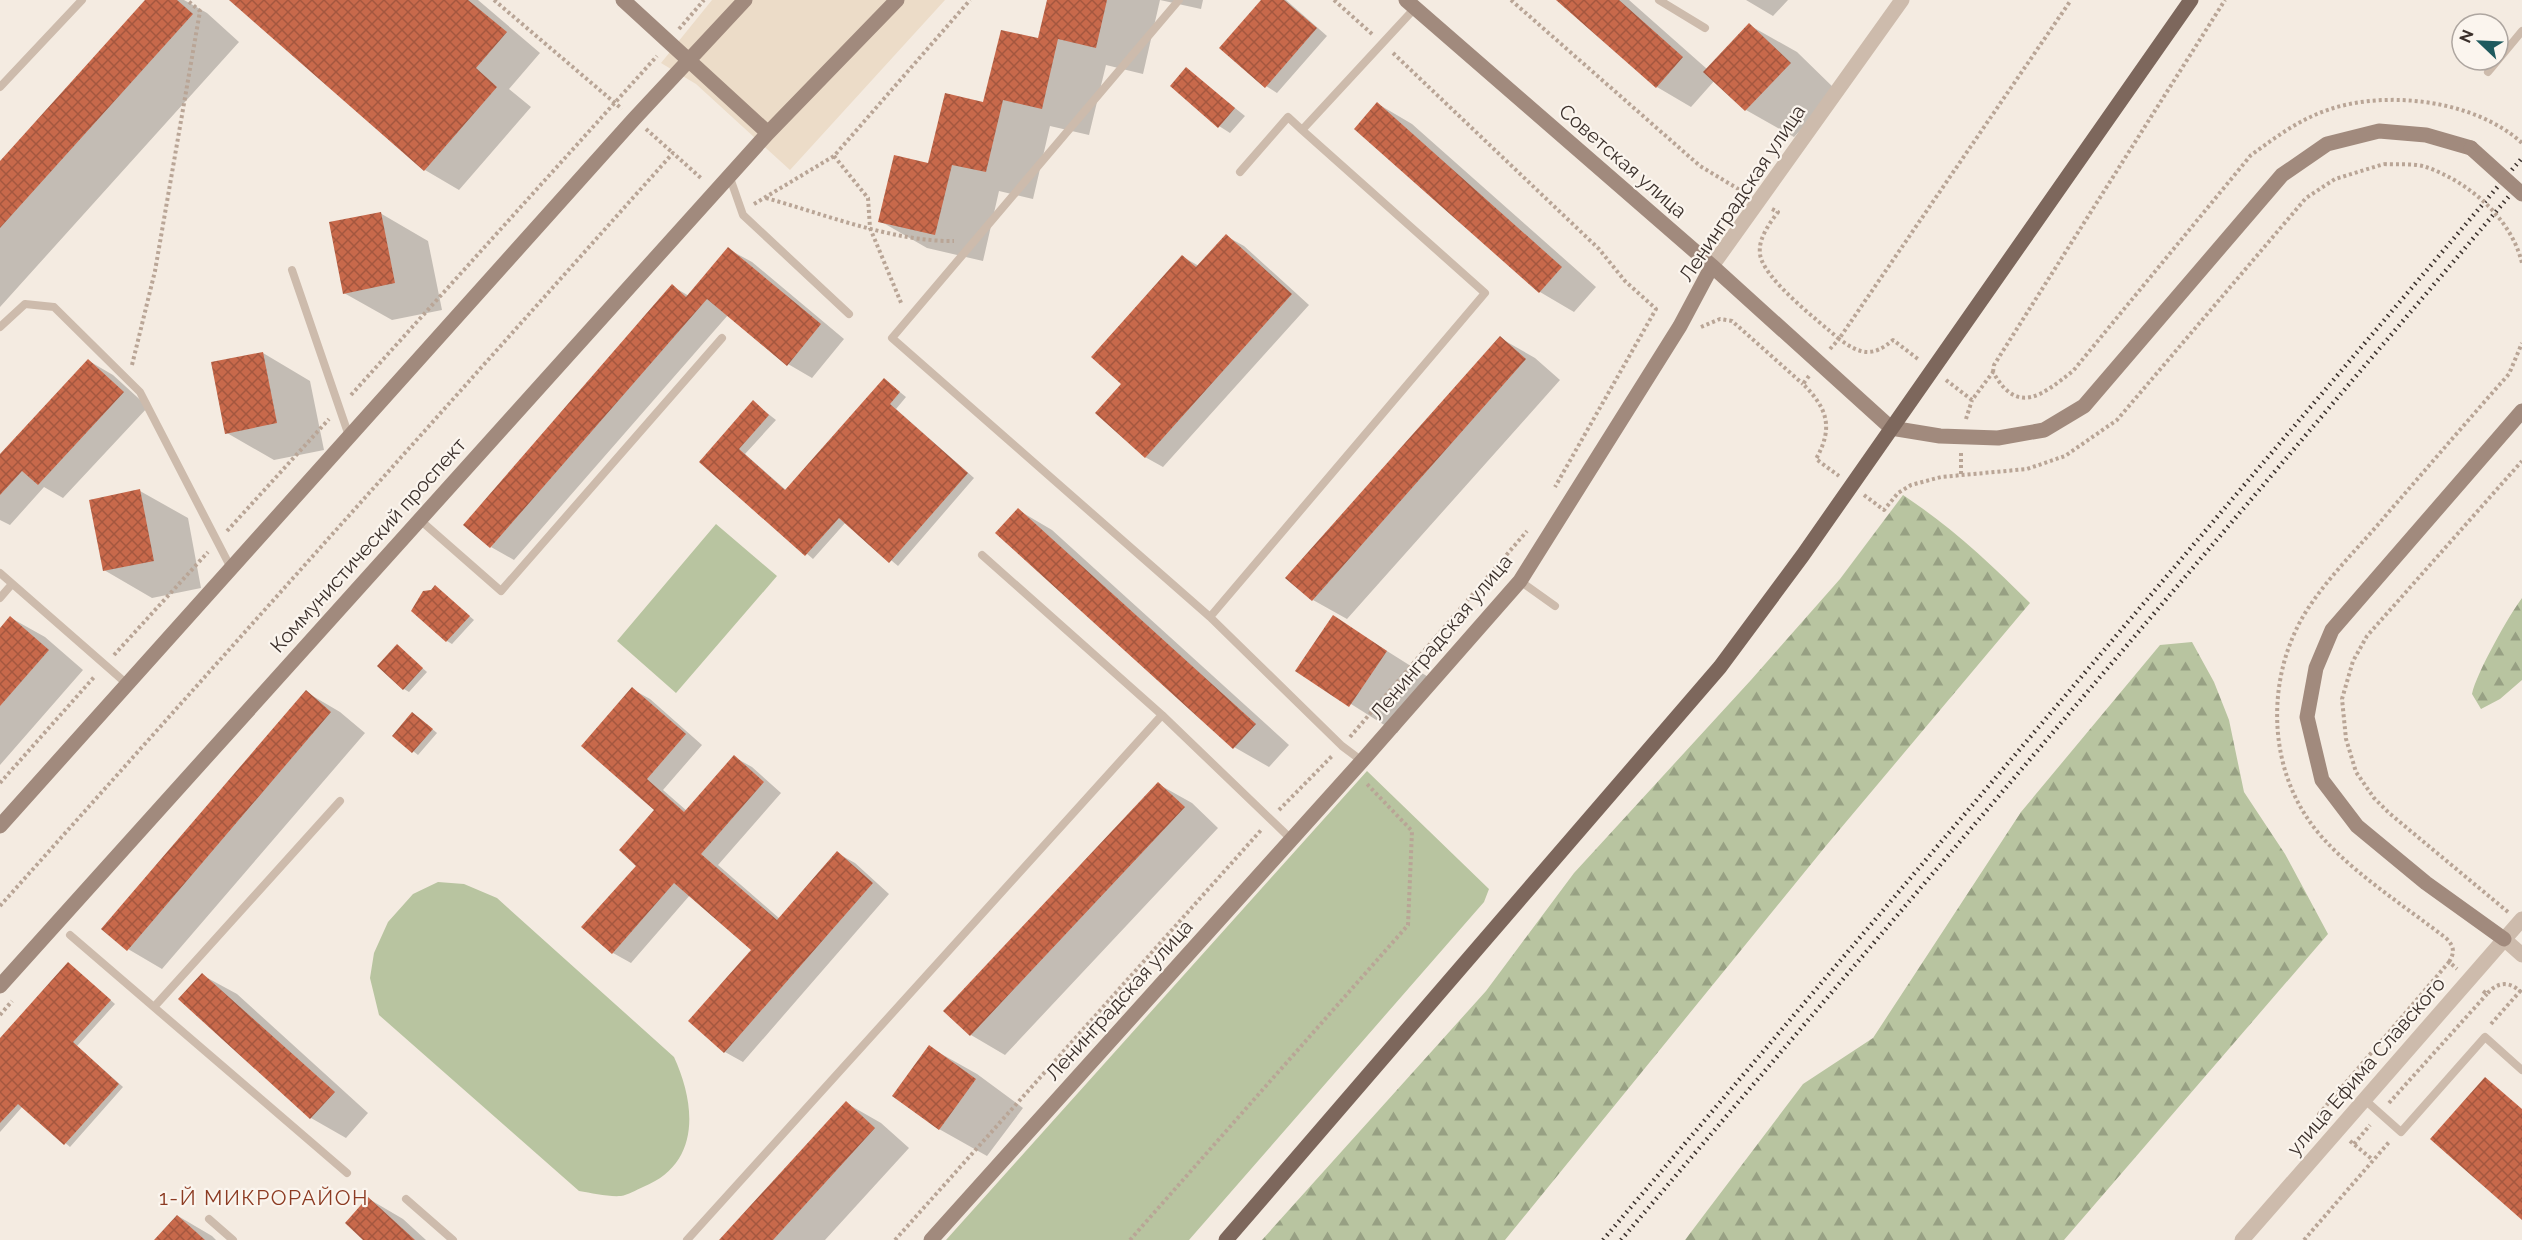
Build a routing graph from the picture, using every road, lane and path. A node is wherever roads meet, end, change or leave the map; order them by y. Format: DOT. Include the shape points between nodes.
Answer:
graph roads {
  1 [pos="82,0"];
  2 [pos="188,0"];
  3 [pos="494,0"];
  4 [pos="622,0"];
  5 [pos="704,0"];
  6 [pos="745,0"];
  7 [pos="897,0"];
  8 [pos="970,0"];
  9 [pos="1179,0"];
  10 [pos="1334,0"];
  11 [pos="1511,0"];
  12 [pos="1659,0"];
  13 [pos="1902,0"];
  14 [pos="2071,0"];
  15 [pos="2191,0"];
  16 [pos="2225,0"];
  17 [pos="1410,4"];
  18 [pos="1705,28"];
  19 [pos="2522,31"];
  20 [pos="669,42"];
  21 [pos="1382,43"];
  22 [pos="2510,46"];
  23 [pos="689,59"];
  24 [pos="0,87"];
  25 [pos="616,104"];
  26 [pos="634,119"];
  27 [pos="1302,130"];
  28 [pos="768,133"];
  29 [pos="2522,143"];
  30 [pos="673,153"];
  31 [pos="834,156"];
  32 [pos="1240,172"];
  33 [pos="729,175"];
  34 [pos="716,191"];
  35 [pos="2522,194"];
  36 [pos="766,197"];
  37 [pos="738,198"];
  38 [pos="1759,201"];
  39 [pos="870,228"];
  40 [pos="974,241"];
  41 [pos="2522,263"];
  42 [pos="1712,266"];
  43 [pos="292,270"];
  44 [pos="1656,309"];
  45 [pos="849,314"];
  46 [pos="908,319"];
  47 [pos="1680,326"];
  48 [pos="0,327"];
  49 [pos="722,338"];
  50 [pos="1839,339"];
  51 [pos="2522,343"];
  52 [pos="1819,363"];
  53 [pos="1932,369"];
  54 [pos="1994,372"];
  55 [pos="128,381"];
  56 [pos="1803,384"];
  57 [pos="339,408"];
  58 [pos="2522,411"];
  59 [pos="1891,428"];
  60 [pos="350,436"];
  61 [pos="2522,461"];
  62 [pos="1851,485"];
  63 [pos="1552,492"];
  64 [pos="420,520"];
  65 [pos="1534,523"];
  66 [pos="219,540"];
  67 [pos="982,555"];
  68 [pos="231,568"];
  69 [pos="0,573"];
  70 [pos="1520,581"];
  71 [pos="12,584"];
  72 [pos="0,598"];
  73 [pos="1555,606"];
  74 [pos="1210,617"];
  75 [pos="105,665"];
  76 [pos="127,684"];
  77 [pos="1162,715"];
  78 [pos="1342,746"];
  79 [pos="1358,766"];
  80 [pos="0,783"];
  81 [pos="340,801"];
  82 [pos="1271,819"];
  83 [pos="0,826"];
  84 [pos="1291,839"];
  85 [pos="0,906"];
  86 [pos="2521,920"];
  87 [pos="70,935"];
  88 [pos="2504,939"];
  89 [pos="2522,955"];
  90 [pos="2449,962"];
  91 [pos="0,986"];
  92 [pos="2487,994"];
  93 [pos="154,1007"];
  94 [pos="2522,1070"];
  95 [pos="2364,1100"];
  96 [pos="2380,1114"];
  97 [pos="2354,1144"];
  98 [pos="347,1173"];
  99 [pos="406,1199"];
  100 [pos="208,1219"];
  101 [pos="233,1240"];
  102 [pos="453,1240"];
  103 [pos="687,1240"];
  104 [pos="895,1240"];
  105 [pos="931,1240"];
  106 [pos="1130,1240"];
  107 [pos="1226,1240"];
  108 [pos="2242,1240"];
  1 -- 24 [label="lane"];
  2 -- 55 [label="path" via="200,11 155,271"];
  3 -- 25 [label="path"];
  4 -- 20 [label="street"];
  5 -- 20 [label="path"];
  6 -- 23 [label="street"];
  7 -- 28 [label="street, Коммунистический проспект"];
  8 -- 31 [label="path"];
  9 -- 40 [label="lane"];
  10 -- 21 [label="path"];
  11 -- 38 [label="path" via="1701,166"];
  12 -- 18 [label="lane"];
  13 -- 38 [label="street, Ленинградская улица"];
  14 -- 50 [label="path"];
  15 -- 53 [label="main road"];
  16 -- 54 [label="path" via="1994,365"];
  17 -- 21 [label="lane"];
  17 -- 42 [label="street, Советская улица"];
  19 -- 22 [label="lane"];
  20 -- 23 [label="street"];
  20 -- 25 [label="path"];
  21 -- 27 [label="lane"];
  21 -- 44 [label="path" via="1599,249 1625,281"];
  23 -- 26 [label="street"];
  23 -- 28 [label="street"];
  25 -- 26 [label="path"];
  25 -- 57 [label="path"];
  26 -- 30 [label="path"];
  26 -- 60 [label="street"];
  27 -- 32 [label="lane" via="1288,117"];
  27 -- 74 [label="lane" via="1485,293"];
  28 -- 33 [label="street, Коммунистический проспект"];
  29 -- 54 [label="path" via="2468,111 2429,102 2382,100 2318,113 2285,130 2251,155 2073,371 2042,394 2021,398 2004,391"];
  30 -- 34 [label="path"];
  30 -- 85 [label="path"];
  31 -- 36 [label="path"];
  31 -- 39 [label="path" via="868,198"];
  33 -- 34 [label="street, Коммунистический проспект"];
  33 -- 37 [label="lane"];
  34 -- 64 [label="street, Коммунистический проспект"];
  35 -- 59 [label="street, bridge" via="2471,148 2426,135 2379,131 2327,144 2282,175 2084,406 2044,430 1998,438 1940,436"];
  36 -- 37 [label="path" via="754,204"];
  36 -- 39 [label="path"];
  37 -- 45 [label="lane" via="743,215"];
  38 -- 42 [label="street, Ленинградская улица"];
  38 -- 50 [label="path" via="1778,212 1760,242 1767,272"];
  39 -- 40 [label="path" via="936,242"];
  39 -- 46 [label="path"];
  40 -- 46 [label="lane"];
  41 -- 62 [label="path, bridge" via="2501,220 2467,187 2424,166 2384,164 2335,180 2306,198 2117,420 2065,456 2027,469 1941,477 1911,485 1898,492 1884,510"];
  42 -- 47 [label="street, Ленинградская улица"];
  42 -- 52 [label="street, Советская улица"];
  43 -- 57 [label="lane"];
  44 -- 47 [label="path"];
  44 -- 63 [label="path"];
  46 -- 74 [label="lane" via="892,338"];
  47 -- 56 [label="path" via="1694,336 1703,326 1720,319 1732,321"];
  47 -- 70 [label="street, Ленинградская улица"];
  48 -- 55 [label="lane" via="25,304 54,307"];
  49 -- 64 [label="lane" via="501,591"];
  50 -- 52 [label="path"];
  50 -- 53 [label="path" via="1855,350 1869,352 1893,340"];
  51 -- 90 [label="path" via="2509,374 2310,605 2288,650 2278,687 2277,744 2290,787 2309,821 2332,849 2453,945"];
  52 -- 56 [label="path"];
  52 -- 59 [label="street, Советская улица"];
  53 -- 54 [label="path" via="1972,400"];
  53 -- 59 [label="main road"];
  55 -- 66 [label="lane" via="140,392"];
  56 -- 62 [label="path" via="1820,401 1827,422 1824,444 1816,459"];
  57 -- 60 [label="lane"];
  57 -- 66 [label="path"];
  58 -- 88 [label="street" via="2332,630 2316,668 2307,717 2322,780 2357,826 2426,883"];
  59 -- 62 [label="main road"];
  60 -- 68 [label="street"];
  61 -- 86 [label="path" via="2367,636 2342,699 2346,739 2356,772 2374,798"];
  62 -- 107 [label="main road" via="1720,667"];
  64 -- 91 [label="street, Коммунистический проспект"];
  65 -- 78 [label="path"];
  66 -- 68 [label="lane"];
  66 -- 75 [label="path"];
  67 -- 77 [label="lane"];
  68 -- 76 [label="street"];
  69 -- 71 [label="lane"];
  70 -- 73 [label="lane"];
  70 -- 79 [label="street, Ленинградская улица"];
  71 -- 72 [label="lane"];
  71 -- 75 [label="lane"];
  74 -- 78 [label="lane"];
  75 -- 76 [label="lane"];
  75 -- 80 [label="path"];
  76 -- 83 [label="street"];
  77 -- 82 [label="lane"];
  77 -- 103 [label="lane"];
  78 -- 79 [label="lane"];
  78 -- 82 [label="path"];
  79 -- 84 [label="street, Ленинградская улица"];
  79 -- 106 [label="path" via="1412,831 1408,925"];
  81 -- 93 [label="lane"];
  82 -- 84 [label="lane"];
  82 -- 104 [label="path"];
  84 -- 105 [label="street, Ленинградская улица"];
  86 -- 88 [label="street, улица Ефима Славского"];
  87 -- 93 [label="lane"];
  88 -- 89 [label="street"];
  88 -- 95 [label="street, улица Ефима Славского"];
  92 -- 96 [label="path"];
  93 -- 98 [label="lane"];
  94 -- 96 [label="lane" via="2485,1037 2401,1132"];
  95 -- 96 [label="lane"];
  95 -- 108 [label="street, улица Ефима Славского"];
  96 -- 97 [label="path"];
  99 -- 102 [label="lane"];
  100 -- 101 [label="lane"];
}
